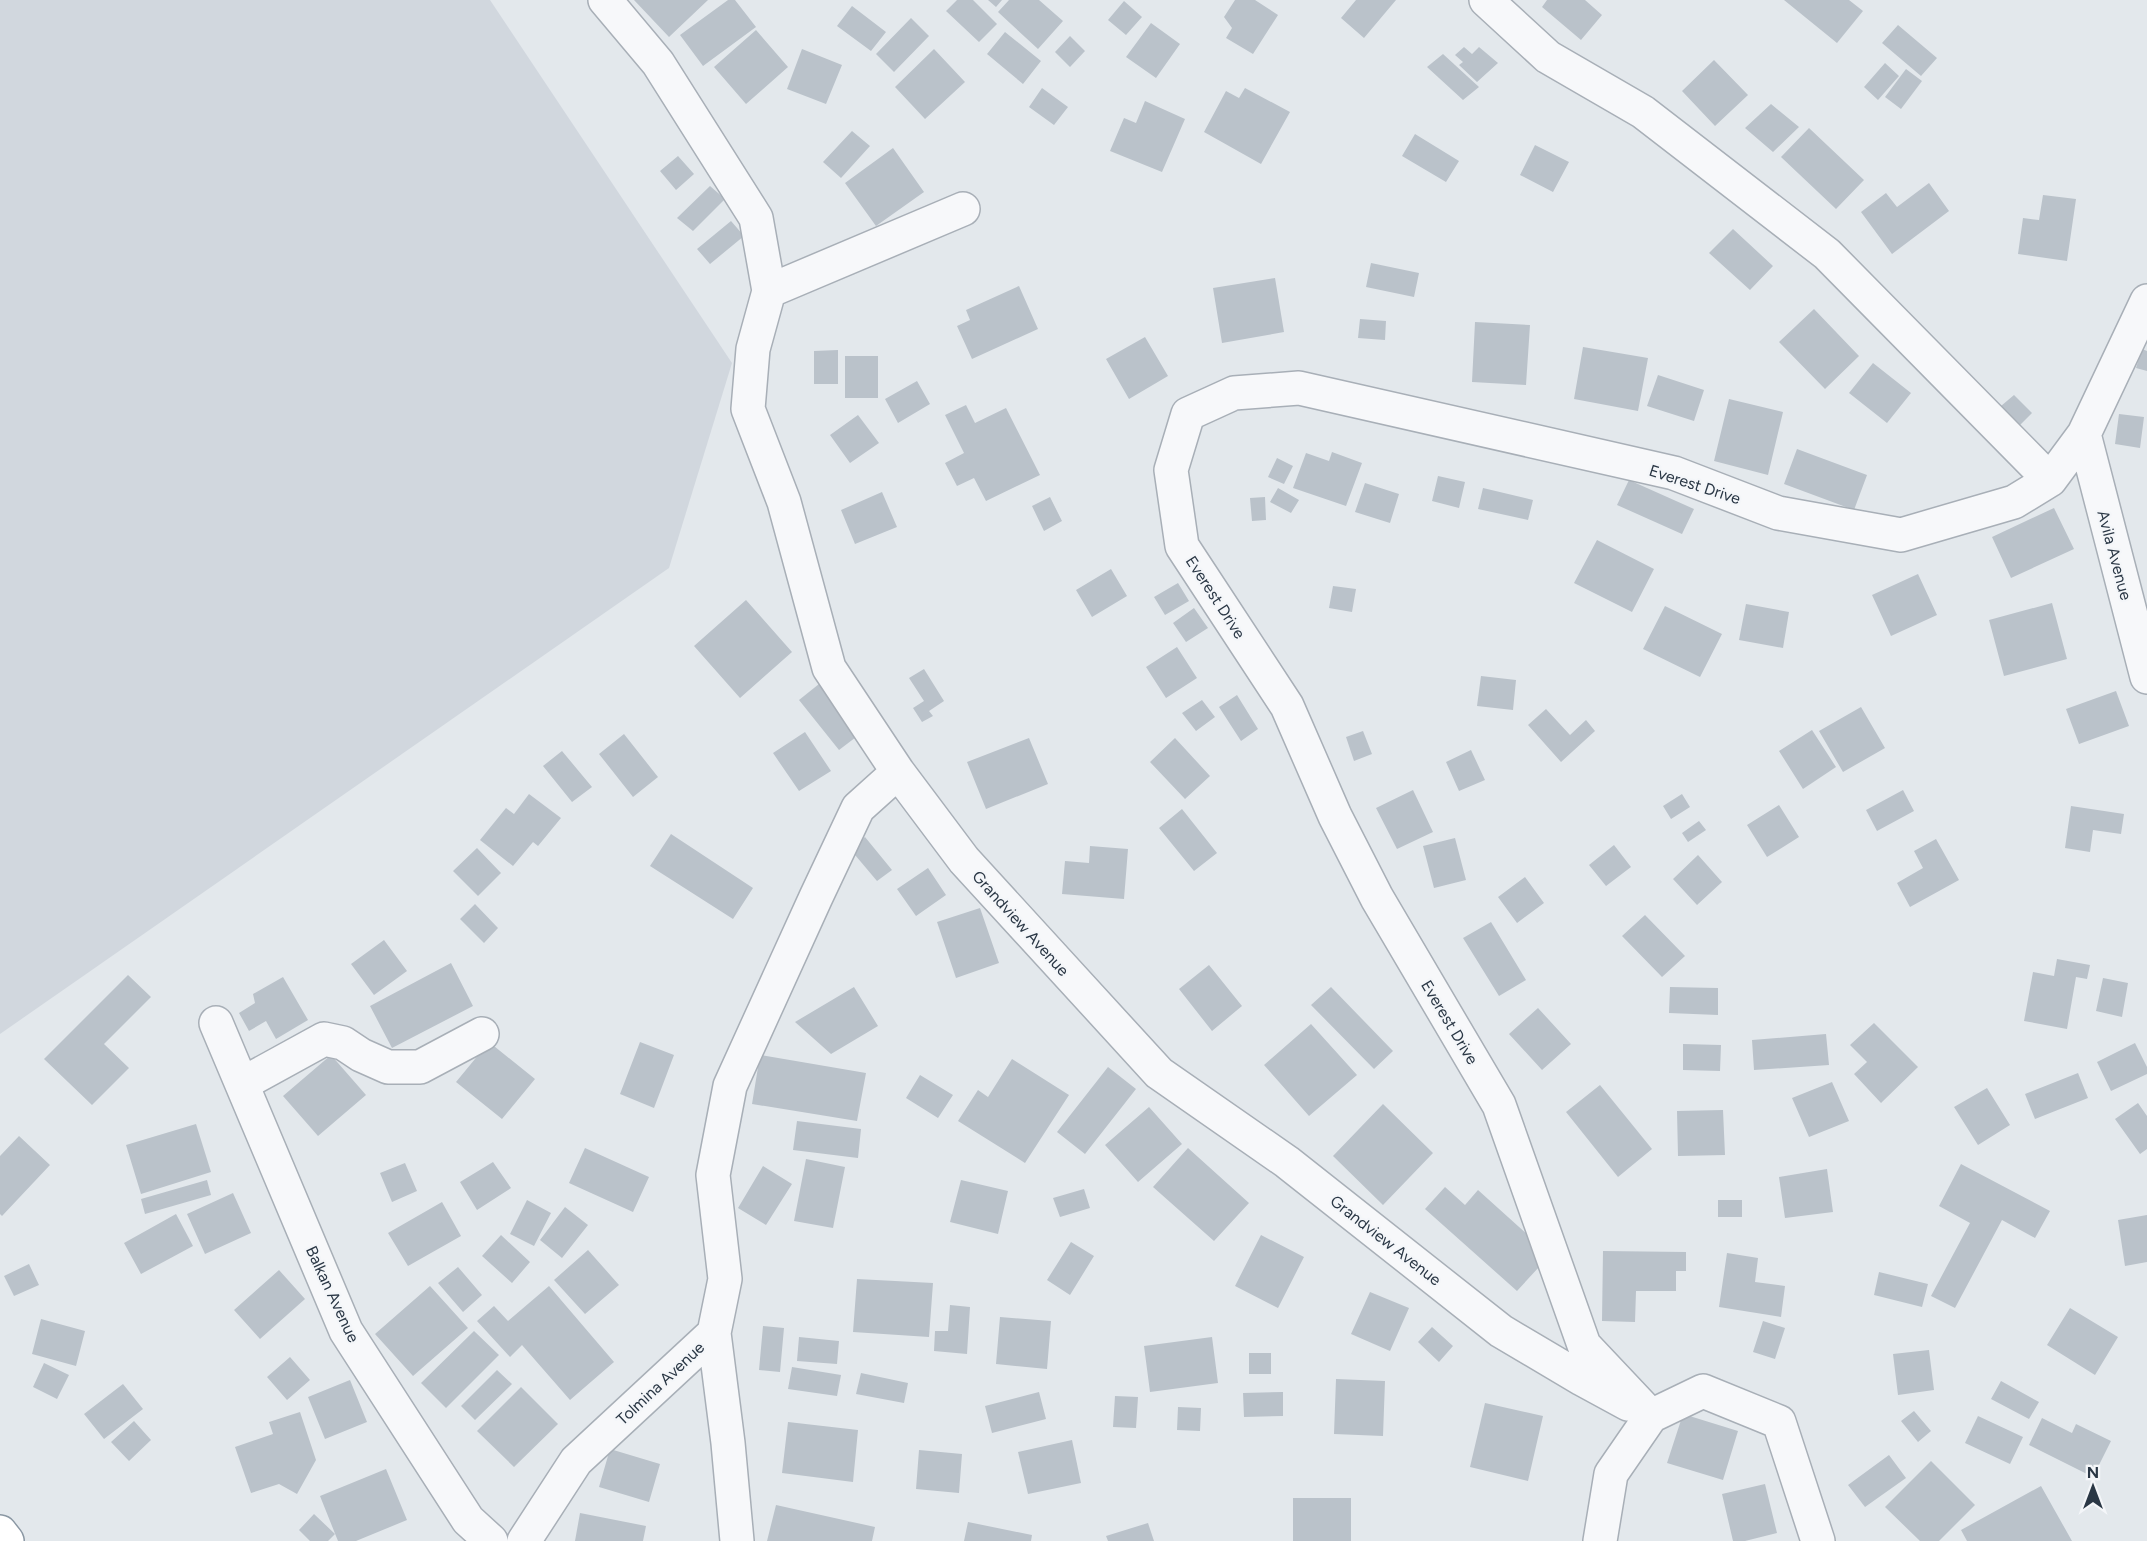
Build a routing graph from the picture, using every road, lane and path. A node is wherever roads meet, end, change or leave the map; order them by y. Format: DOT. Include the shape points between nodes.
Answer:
graph roads {
  1 [pos="605,0"];
  2 [pos="1486,0"];
  3 [pos="963,209"];
  4 [pos="769,291"];
  5 [pos="2147,301"];
  6 [pos="2084,434"];
  7 [pos="2050,480"];
  8 [pos="2147,677"];
  9 [pos="898,772"];
  10 [pos="216,1023"];
  11 [pos="483,1034"];
  12 [pos="242,1084"];
  13 [pos="714,1333"];
  14 [pos="1651,1416"];
  15 [pos="0,1532"];
  16 [pos="7,1541"];
  17 [pos="491,1541"];
  18 [pos="524,1541"];
  19 [pos="737,1541"];
  20 [pos="1600,1541"];
  21 [pos="1818,1541"];
  1 -- 4 [label="street" via="658,63 756,218"];
  2 -- 7 [label="street" via="1548,57 1643,112 1827,254"];
  3 -- 4 [label="street"];
  4 -- 9 [label="street, Grandview Avenue" via="753,349 748,409 784,502 829,668"];
  5 -- 6 [label="street, Everest Drive"];
  6 -- 7 [label="street, Everest Drive"];
  6 -- 8 [label="street, Avila Avenue"];
  7 -- 14 [label="street, Everest Drive" via="2014,502 1900,535 1778,513 1674,473 1299,388 1234,393 1188,414 1171,470 1182,546 1287,706 1335,816 1377,898 1499,1106 1584,1346"];
  9 -- 13 [label="street" via="858,808 730,1086 713,1175 725,1279"];
  9 -- 14 [label="street, Grandview Avenue" via="964,860 1159,1073 1287,1162 1501,1330 1582,1380"];
  10 -- 12 [label="street, Balkan Avenue"];
  11 -- 12 [label="street" via="420,1067 388,1067 342,1043 324,1039"];
  12 -- 17 [label="street, Balkan Avenue" via="346,1330 468,1520"];
  13 -- 18 [label="street, Tolmina Avenue" via="576,1461"];
  13 -- 19 [label="street, Tolmina Avenue"];
  14 -- 20 [label="street" via="1611,1474"];
  14 -- 21 [label="street" via="1703,1391 1779,1422"];
  15 -- 16 [label="highway"];
}
